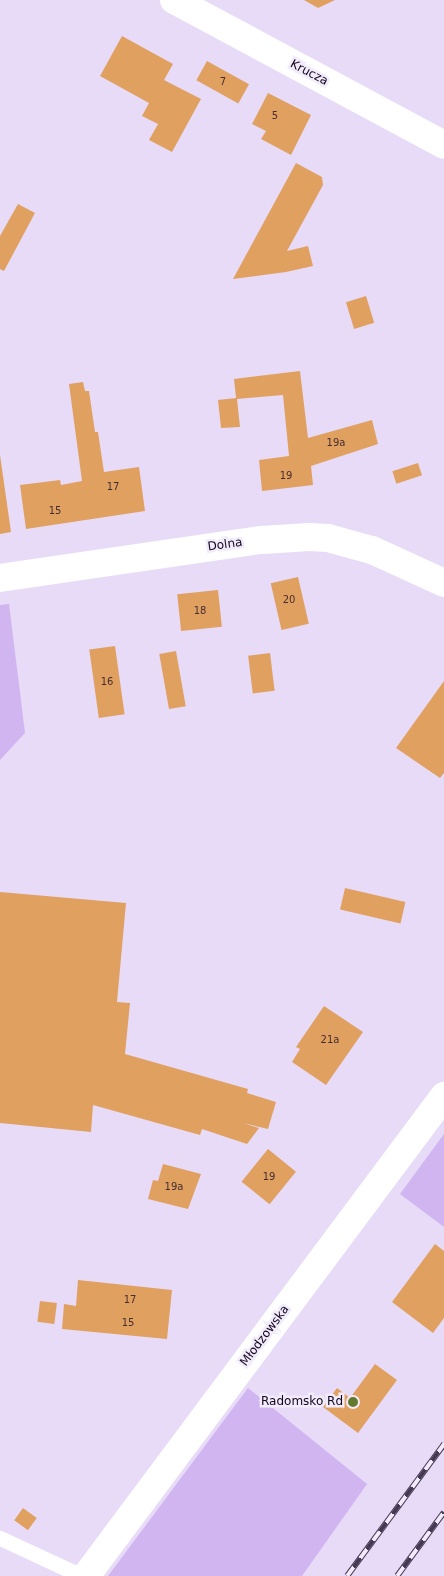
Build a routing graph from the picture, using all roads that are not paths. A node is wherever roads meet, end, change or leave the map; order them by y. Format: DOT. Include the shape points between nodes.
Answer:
graph roads {
  1 [pos="174,0"];
  2 [pos="444,145"];
  3 [pos="0,578"];
  4 [pos="444,583"];
  5 [pos="444,1096"];
  6 [pos="0,1538"];
  7 [pos="82,1576"];
  8 [pos="86,1576"];
  1 -- 2 [label="street, Krucza"];
  3 -- 4 [label="street, Dolna" via="262,540 310,537 328,538 372,550"];
  5 -- 8 [label="street, Młodzowska"];
  6 -- 7 [label="lane"];
}
